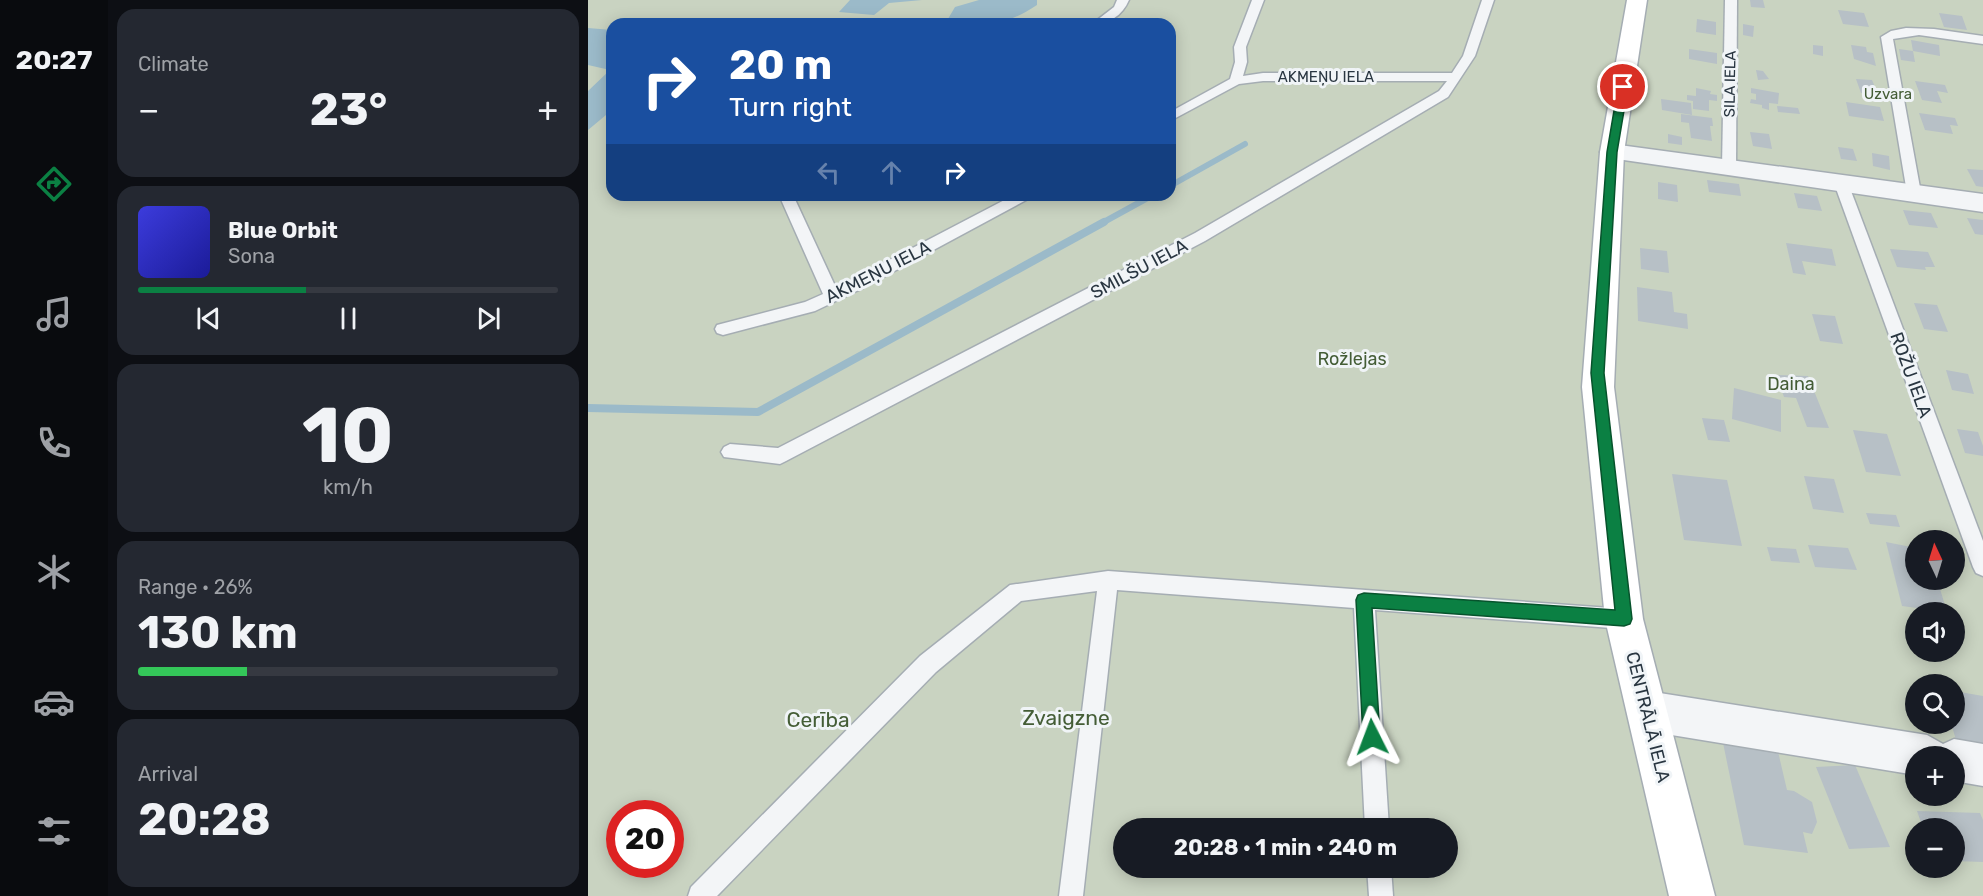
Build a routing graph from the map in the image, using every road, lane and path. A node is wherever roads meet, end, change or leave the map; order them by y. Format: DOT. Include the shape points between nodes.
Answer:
graph roads {
  1 [pos="1123,0"];
  2 [pos="1258,0"];
  3 [pos="1637,0"];
  4 [pos="1731,0"];
  5 [pos="1484,1"];
  6 [pos="1106,18"];
  7 [pos="1983,40"];
  8 [pos="1455,77"];
  9 [pos="1236,81"];
  10 [pos="1176,114"];
  11 [pos="1612,152"];
  12 [pos="1729,168"];
  13 [pos="1841,183"];
  14 [pos="1914,193"];
  15 [pos="789,201"];
  16 [pos="1014,201"];
  17 [pos="1983,203"];
  18 [pos="832,296"];
  19 [pos="723,329"];
  20 [pos="730,452"];
  21 [pos="1983,567"];
  22 [pos="1108,580"];
  23 [pos="1364,600"];
  24 [pos="1624,619"];
  25 [pos="1647,711"];
  26 [pos="1905,752"];
  27 [pos="1965,762"];
  28 [pos="1983,765"];
  29 [pos="1376,818"];
  30 [pos="1380,878"];
  31 [pos="700,896"];
  32 [pos="1071,896"];
  33 [pos="1381,896"];
  34 [pos="1692,896"];
  1 -- 6 [label="lane" via="1119,9"];
  2 -- 9 [label="lane" via="1240,47"];
  3 -- 11 [label="street, CENTRĀLĀ IELA"];
  4 -- 12 [label="lane, SILA IELA"];
  5 -- 8 [label="lane, SMILŠU IELA" via="1469,56"];
  7 -- 14 [label="lane" via="1919,32 1894,32 1887,37"];
  8 -- 9 [label="lane, AKMEŅU IELA" via="1263,77"];
  8 -- 20 [label="lane, SMILŠU IELA" via="1444,94 1210,232 780,456"];
  9 -- 10 [label="lane, AKMEŅU IELA"];
  11 -- 12 [label="street"];
  11 -- 24 [label="street, CENTRĀLĀ IELA" via="1598,373"];
  12 -- 13 [label="street"];
  13 -- 14 [label="street"];
  13 -- 21 [label="lane, ROŽU IELA"];
  14 -- 17 [label="street"];
  15 -- 18 [label="lane"];
  16 -- 18 [label="lane, AKMEŅU IELA"];
  18 -- 19 [label="lane, AKMEŅU IELA" via="809,307"];
  22 -- 23 [label="lane"];
  22 -- 31 [label="lane" via="1017,592 928,664"];
  22 -- 32 [label="lane"];
  23 -- 24 [label="lane"];
  23 -- 29 [label="lane"];
  24 -- 25 [label="street, CENTRĀLĀ IELA"];
  25 -- 26 [label="street"];
  25 -- 34 [label="street, CENTRĀLĀ IELA"];
  27 -- 28 [label="street"];
  30 -- 33 [label="lane"];
}
